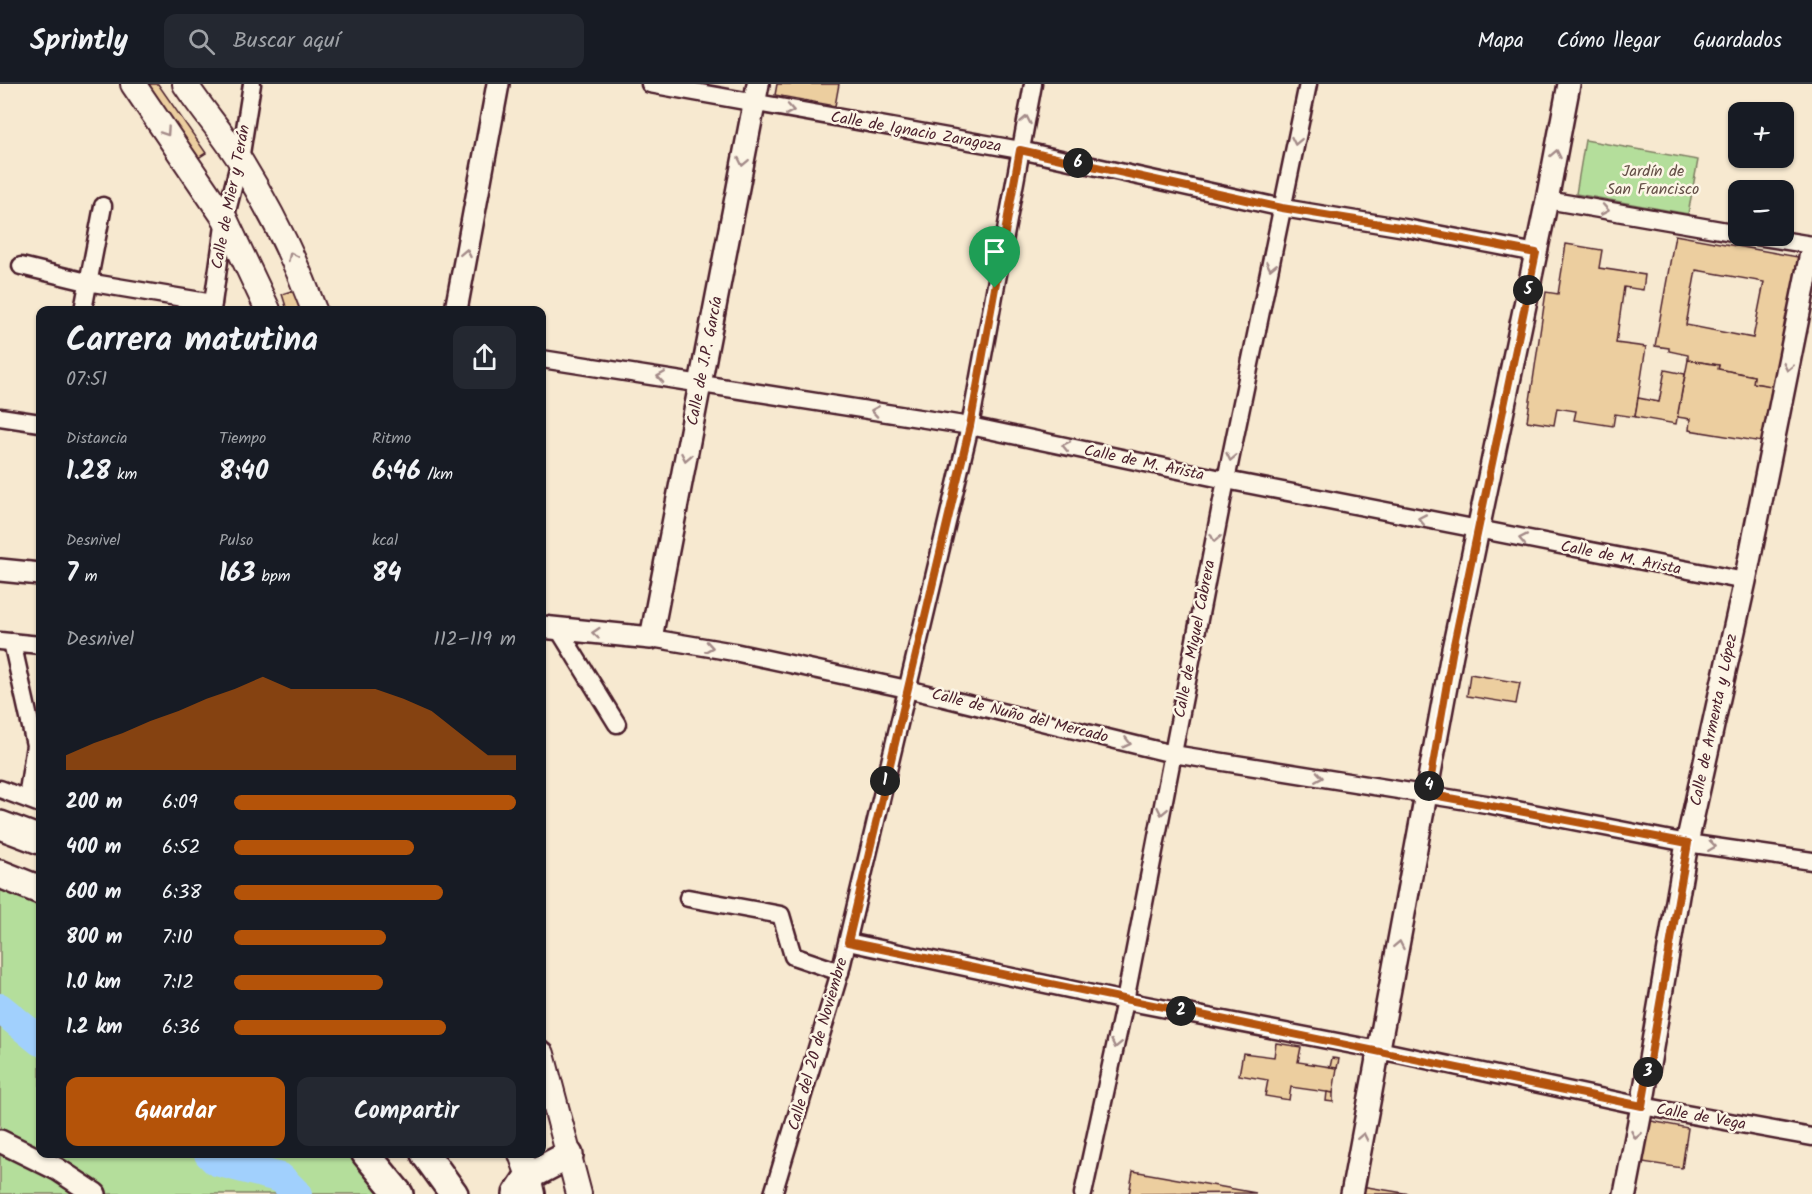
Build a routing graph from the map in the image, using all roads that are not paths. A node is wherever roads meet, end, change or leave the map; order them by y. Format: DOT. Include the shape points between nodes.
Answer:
graph roads {
  1 [pos="133,84"];
  2 [pos="185,84"];
  3 [pos="252,84"];
  4 [pos="498,84"];
  5 [pos="650,84"];
  6 [pos="1033,84"];
  7 [pos="1308,84"];
  8 [pos="1569,84"];
  9 [pos="756,94"];
  10 [pos="1020,150"];
  11 [pos="240,160"];
  12 [pos="1547,200"];
  13 [pos="103,206"];
  14 [pos="1282,208"];
  15 [pos="225,219"];
  16 [pos="1728,230"];
  17 [pos="1794,243"];
  18 [pos="1812,246"];
  19 [pos="1536,253"];
  20 [pos="21,266"];
  21 [pos="87,282"];
  22 [pos="1808,294"];
  23 [pos="84,306"];
  24 [pos="207,306"];
  25 [pos="212,306"];
  26 [pos="266,306"];
  27 [pos="313,306"];
  28 [pos="457,306"];
  29 [pos="546,360"];
  30 [pos="700,383"];
  31 [pos="0,417"];
  32 [pos="36,422"];
  33 [pos="970,426"];
  34 [pos="1226,480"];
  35 [pos="1479,531"];
  36 [pos="0,570"];
  37 [pos="36,574"];
  38 [pos="1745,581"];
  39 [pos="550,628"];
  40 [pos="651,638"];
  41 [pos="6,641"];
  42 [pos="36,645"];
  43 [pos="907,689"];
  44 [pos="617,724"];
  45 [pos="36,738"];
  46 [pos="1173,754"];
  47 [pos="36,773"];
  48 [pos="0,789"];
  49 [pos="1428,794"];
  50 [pos="34,801"];
  51 [pos="0,825"];
  52 [pos="36,838"];
  53 [pos="1688,843"];
  54 [pos="1812,861"];
  55 [pos="0,874"];
  56 [pos="36,888"];
  57 [pos="688,898"];
  58 [pos="848,942"];
  59 [pos="840,972"];
  60 [pos="1125,1001"];
  61 [pos="1379,1050"];
  62 [pos="546,1069"];
  63 [pos="1642,1106"];
  64 [pos="1812,1137"];
  65 [pos="0,1141"];
  66 [pos="569,1155"];
  67 [pos="369,1158"];
  68 [pos="433,1159"];
  69 [pos="525,1179"];
  70 [pos="95,1194"];
  71 [pos="399,1194"];
  72 [pos="454,1194"];
  73 [pos="579,1194"];
  74 [pos="773,1194"];
  75 [pos="1083,1194"];
  76 [pos="1352,1194"];
  77 [pos="1625,1194"];
  1 -- 15 [label="main road, one-way"];
  2 -- 11 [label="main road"];
  3 -- 11 [label="street, Calle de Mier y Terán"];
  28 -- 4 [label="street, one-way"];
  5 -- 9 [label="street, Calle de Ignacio Zaragoza"];
  10 -- 6 [label="street, Calle del 20 de Noviembre, one-way"];
  7 -- 14 [label="street, Calle de Miguel Cabrera, one-way"];
  12 -- 8 [label="street, one-way"];
  9 -- 10 [label="street, Calle de Ignacio Zaragoza, one-way"];
  9 -- 30 [label="street, Calle de J.P. García, one-way"];
  10 -- 14 [label="street, Calle de Ignacio Zaragoza"];
  10 -- 33 [label="street, Calle del 20 de Noviembre"];
  11 -- 15 [label="street, Calle de Mier y Terán"];
  27 -- 11 [label="main road, one-way" via="283,238"];
  12 -- 16 [label="street, one-way"];
  12 -- 19 [label="street"];
  13 -- 21 [label="street"];
  14 -- 19 [label="street, Calle de Ignacio Zaragoza"];
  14 -- 34 [label="street, Calle de Miguel Cabrera, one-way"];
  15 -- 25 [label="street, Calle de Mier y Terán"];
  15 -- 26 [label="main road"];
  17 -- 18 [label="street"];
  18 -- 22 [label="street, Calle de Armenta y López"];
  19 -- 35 [label="street"];
  20 -- 21 [label="street"];
  21 -- 23 [label="street"];
  21 -- 24 [label="street"];
  22 -- 38 [label="street, Calle de Armenta y López, one-way"];
  30 -- 29 [label="street, Calle de M. Arista, one-way"];
  33 -- 30 [label="street, Calle de M. Arista, one-way"];
  30 -- 40 [label="street, Calle de J.P. García, one-way"];
  31 -- 32 [label="street"];
  34 -- 33 [label="street, Calle de M. Arista, one-way"];
  33 -- 43 [label="street, Calle del 20 de Noviembre"];
  35 -- 34 [label="street, Calle de M. Arista, one-way"];
  34 -- 46 [label="street, Calle de Miguel Cabrera, one-way"];
  38 -- 35 [label="street, Calle de M. Arista, one-way"];
  35 -- 49 [label="street" via="1452,654"];
  36 -- 37 [label="street"];
  38 -- 53 [label="street, Calle de Armenta y López"];
  40 -- 39 [label="street, Calle de Nuño del Mercado, one-way"];
  39 -- 44 [label="street"];
  40 -- 43 [label="street, Calle de Nuño del Mercado, one-way"];
  41 -- 42 [label="street"];
  41 -- 45 [label="street"];
  43 -- 46 [label="street, Calle de Nuño del Mercado, one-way"];
  43 -- 58 [label="street, Calle del 20 de Noviembre"];
  46 -- 49 [label="street, Calle de Nuño del Mercado, one-way"];
  46 -- 60 [label="street, Calle de Miguel Cabrera, one-way"];
  47 -- 50 [label="street"];
  48 -- 50 [label="street"];
  49 -- 53 [label="street, Calle de Nuño del Mercado"];
  61 -- 49 [label="street, one-way"];
  51 -- 52 [label="main road"];
  53 -- 54 [label="street, Calle de Nuño del Mercado, one-way"];
  53 -- 63 [label="street, Calle de Armenta y López"];
  55 -- 56 [label="main road"];
  57 -- 59 [label="street" via="781,915 793,957"];
  58 -- 59 [label="street, Calle del 20 de Noviembre"];
  58 -- 60 [label="street, Calle de Vega"];
  59 -- 74 [label="street, Calle del 20 de Noviembre"];
  60 -- 61 [label="street, Calle de Vega"];
  60 -- 75 [label="street, Calle de Miguel Cabrera, one-way"];
  61 -- 63 [label="street, Calle de Vega"];
  76 -- 61 [label="street, one-way"];
  62 -- 66 [label="main road"];
  63 -- 64 [label="street, Calle de Vega"];
  63 -- 77 [label="street, Calle de Armenta y López, one-way"];
  65 -- 70 [label="street" via="57,1169"];
  66 -- 69 [label="main road"];
  66 -- 73 [label="main road"];
  67 -- 71 [label="main road"];
  68 -- 72 [label="main road"];
}
